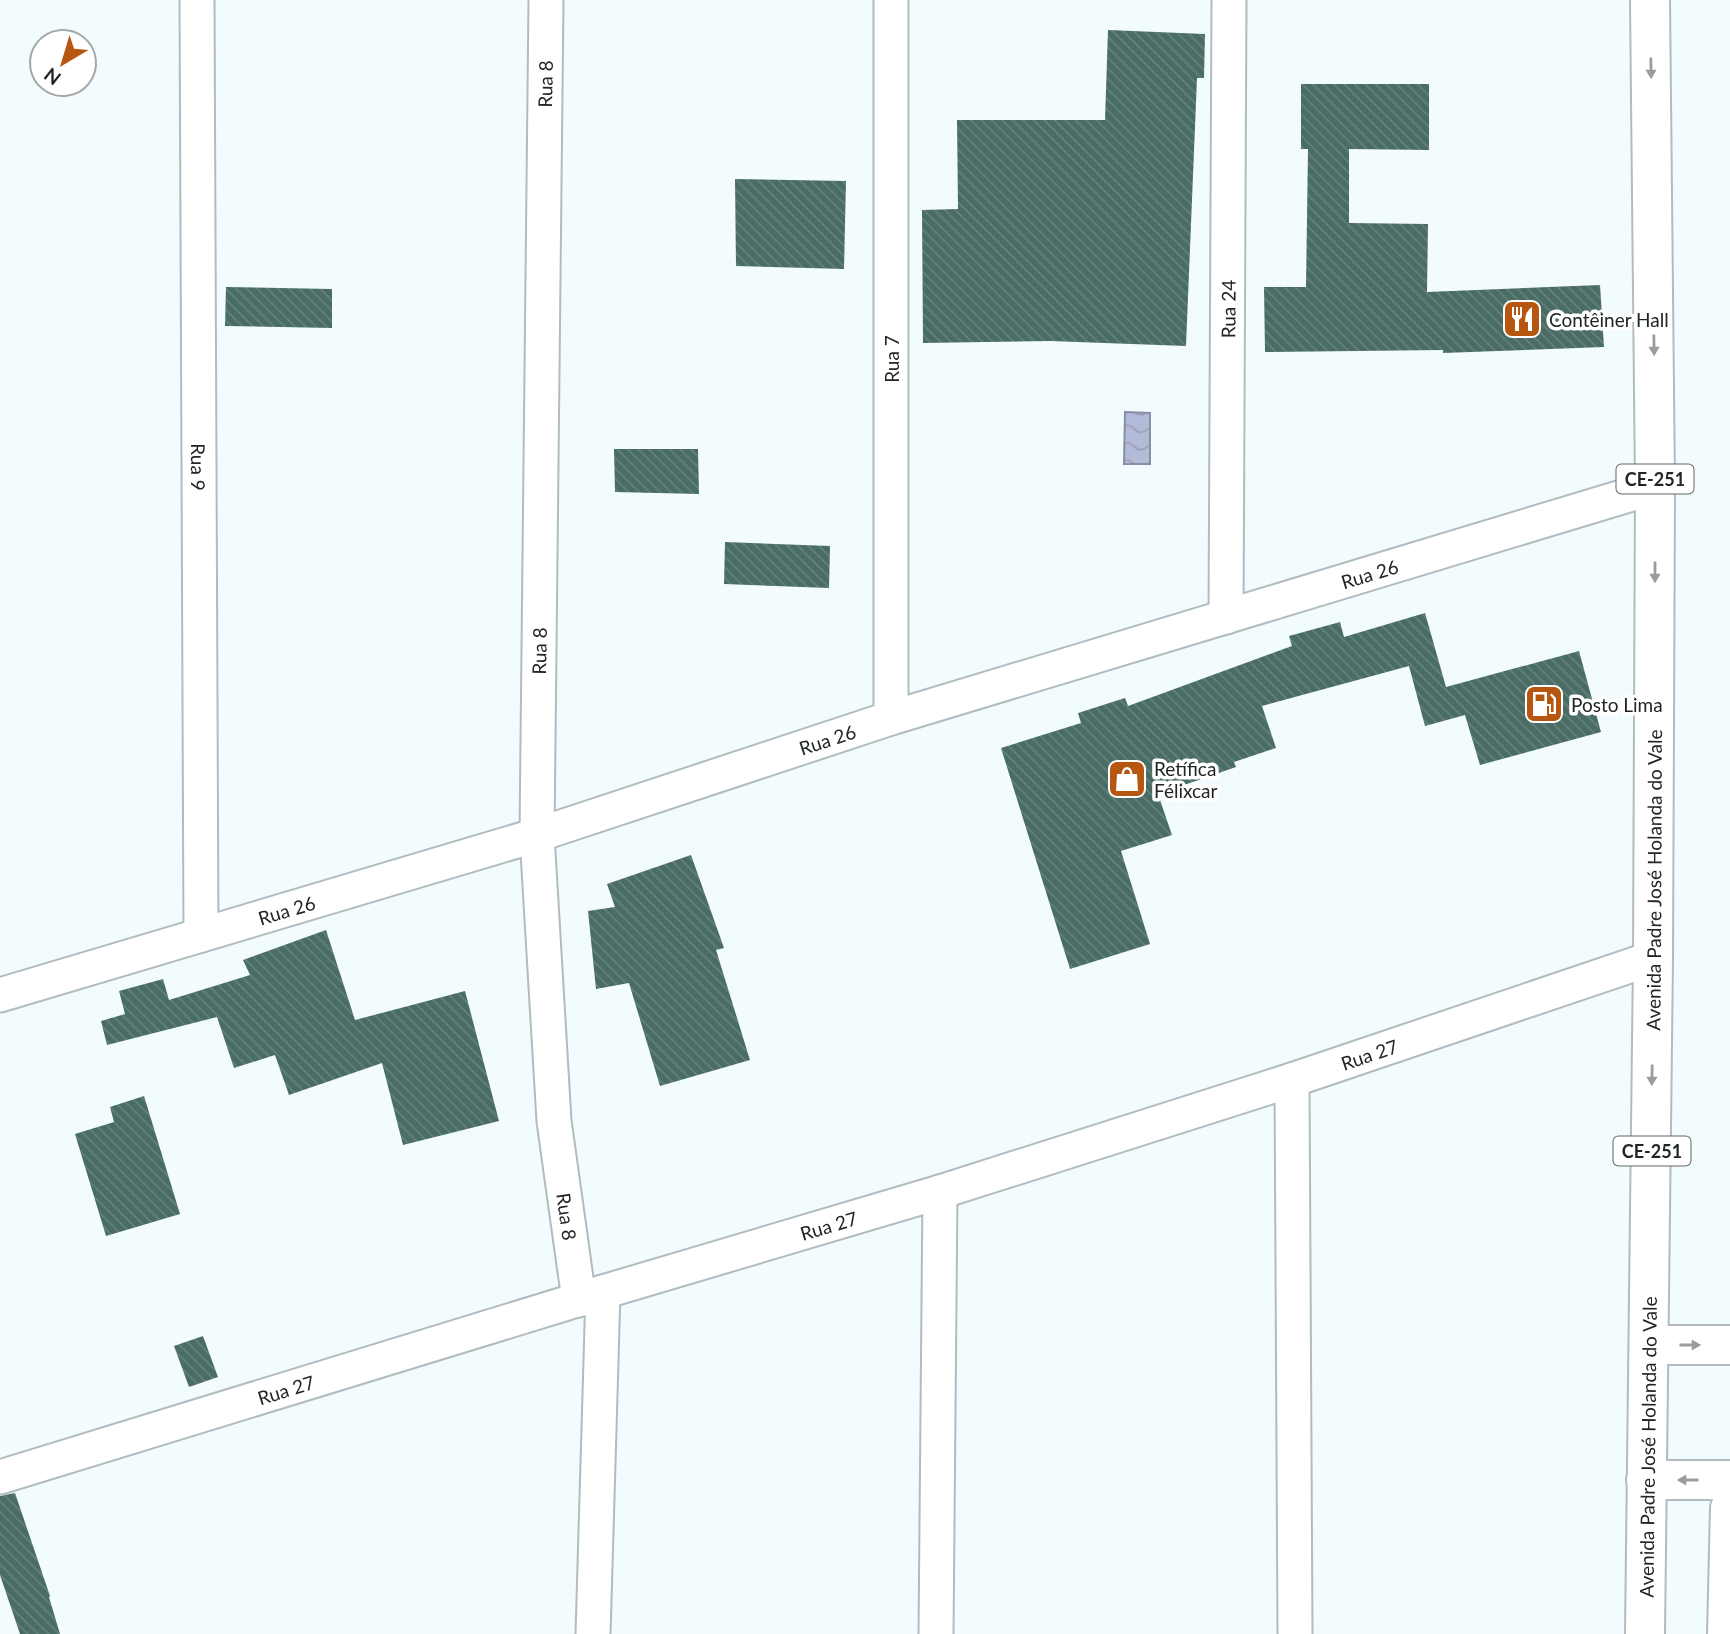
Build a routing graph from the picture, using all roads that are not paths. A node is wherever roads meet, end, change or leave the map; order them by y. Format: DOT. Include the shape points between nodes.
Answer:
graph roads {
  1 [pos="197,0"];
  2 [pos="546,0"];
  3 [pos="891,0"];
  4 [pos="1229,0"];
  5 [pos="1650,0"];
  6 [pos="1655,487"];
  7 [pos="1226,617"];
  8 [pos="891,718"];
  9 [pos="537,835"];
  10 [pos="201,936"];
  11 [pos="1653,958"];
  12 [pos="0,996"];
  13 [pos="1292,1080"];
  14 [pos="940,1192"];
  15 [pos="591,1296"];
  16 [pos="1650,1345"];
  17 [pos="1730,1345"];
  18 [pos="0,1477"];
  19 [pos="1646,1480"];
  20 [pos="1730,1480"];
  21 [pos="1730,1508"];
  22 [pos="593,1634"];
  23 [pos="936,1634"];
  24 [pos="1296,1634"];
  25 [pos="1645,1634"];
  26 [pos="1727,1634"];
  1 -- 10 [label="street, Rua 9"];
  2 -- 9 [label="street, Rua 8"];
  3 -- 8 [label="street, Rua 7"];
  4 -- 7 [label="street, Rua 24"];
  5 -- 6 [label="main road, Avenida Padre José Holanda do Vale / CE-251, one-way"];
  6 -- 7 [label="street, Rua 26"];
  6 -- 11 [label="main road, Avenida Padre José Holanda do Vale / CE-251, one-way"];
  7 -- 8 [label="street, Rua 26"];
  8 -- 9 [label="street, Rua 26"];
  9 -- 10 [label="street, Rua 26"];
  9 -- 15 [label="street, Rua 8" via="554,1121"];
  10 -- 12 [label="street, Rua 26"];
  11 -- 13 [label="street, Rua 27"];
  11 -- 16 [label="main road, Avenida Padre José Holanda do Vale / CE-251, one-way"];
  13 -- 14 [label="street, Rua 27"];
  13 -- 24 [label="street"];
  14 -- 15 [label="street, Rua 27"];
  14 -- 23 [label="street"];
  15 -- 18 [label="street, Rua 27"];
  15 -- 22 [label="street, Rua 8"];
  16 -- 17 [label="main road, one-way"];
  16 -- 19 [label="main road, Avenida Padre José Holanda do Vale / CE-251"];
  20 -- 19 [label="main road, one-way"];
  19 -- 25 [label="main road, Avenida Padre José Holanda do Vale / CE-251"];
  21 -- 26 [label="main road"];
}
